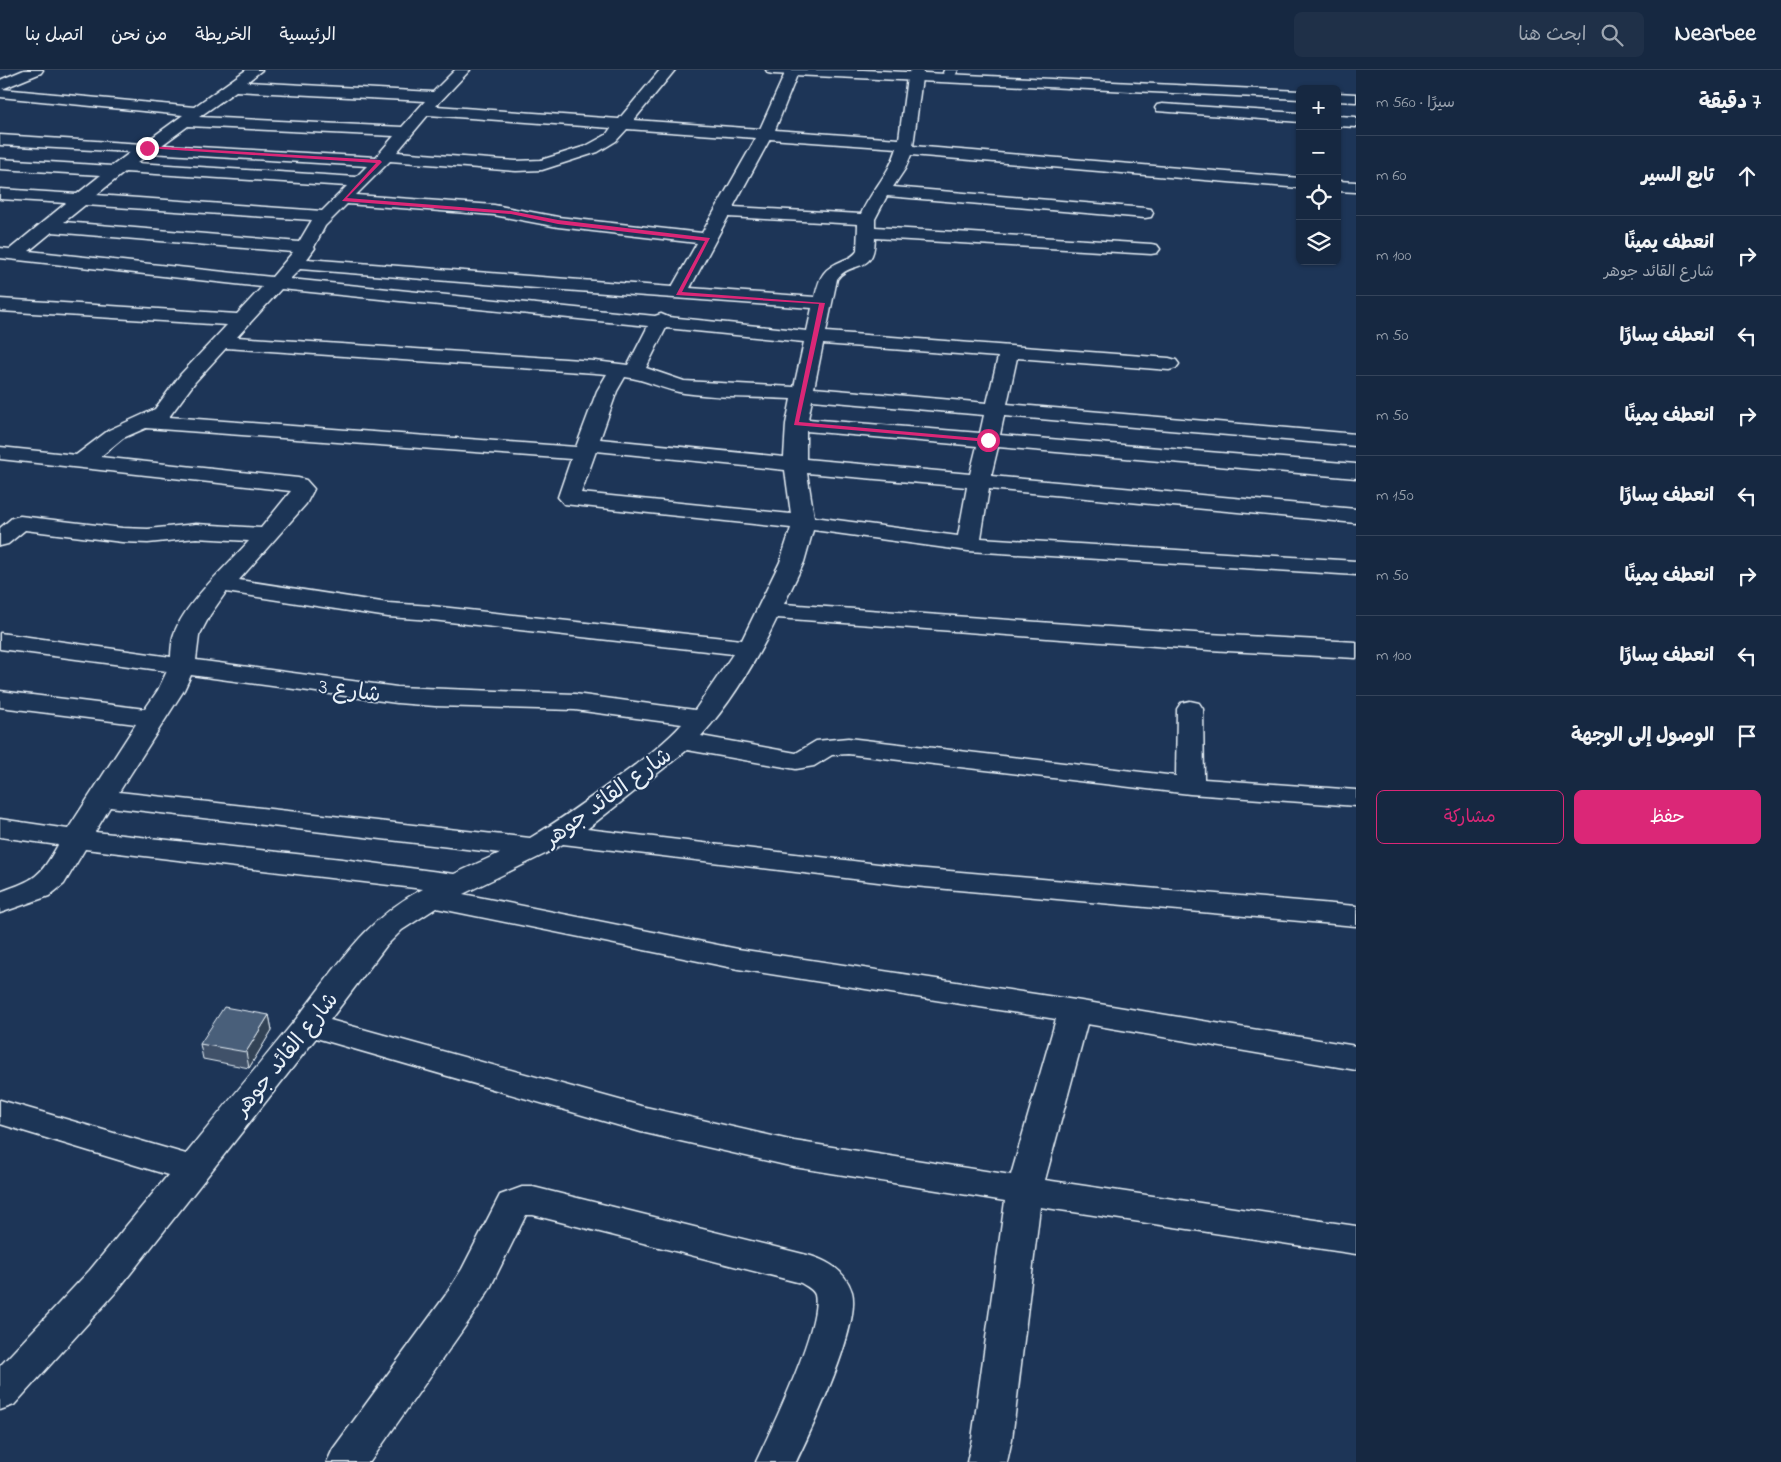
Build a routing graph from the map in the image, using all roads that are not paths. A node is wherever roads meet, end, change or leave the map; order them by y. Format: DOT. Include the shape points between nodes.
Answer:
graph roads {
  1 [pos="36,70"];
  2 [pos="255,70"];
  3 [pos="463,70"];
  4 [pos="668,70"];
  5 [pos="773,70"];
  6 [pos="886,70"];
  7 [pos="793,71"];
  8 [pos="950,72"];
  9 [pos="916,74"];
  10 [pos="0,85"];
  11 [pos="232,86"];
  12 [pos="1296,90"];
  13 [pos="1341,92"];
  14 [pos="1356,92"];
  15 [pos="0,93"];
  16 [pos="1296,95"];
  17 [pos="436,97"];
  18 [pos="1341,97"];
  19 [pos="1356,98"];
  20 [pos="1162,108"];
  21 [pos="424,110"];
  22 [pos="189,117"];
  23 [pos="1296,118"];
  24 [pos="1341,121"];
  25 [pos="1356,122"];
  26 [pos="625,124"];
  27 [pos="404,132"];
  28 [pos="766,133"];
  29 [pos="0,140"];
  30 [pos="905,147"];
  31 [pos="147,148"];
  32 [pos="383,159"];
  33 [pos="0,164"];
  34 [pos="119,169"];
  35 [pos="360,182"];
  36 [pos="1296,183"];
  37 [pos="1341,186"];
  38 [pos="1356,187"];
  39 [pos="883,190"];
  40 [pos="0,194"];
  41 [pos="81,199"];
  42 [pos="344,200"];
  43 [pos="723,212"];
  44 [pos="1145,213"];
  45 [pos="326,216"];
  46 [pos="48,226"];
  47 [pos="866,226"];
  48 [pos="708,240"];
  49 [pos="1151,249"];
  50 [pos="6,254"];
  51 [pos="300,256"];
  52 [pos="275,283"];
  53 [pos="678,293"];
  54 [pos="822,303"];
  55 [pos="0,305"];
  56 [pos="241,320"];
  57 [pos="661,320"];
  58 [pos="814,337"];
  59 [pos="222,342"];
  60 [pos="1009,352"];
  61 [pos="1168,364"];
  62 [pos="626,371"];
  63 [pos="801,393"];
  64 [pos="996,409"];
  65 [pos="145,422"];
  66 [pos="796,424"];
  67 [pos="988,440"];
  68 [pos="1356,440"];
  69 [pos="587,449"];
  70 [pos="0,453"];
  71 [pos="80,462"];
  72 [pos="795,465"];
  73 [pos="1356,471"];
  74 [pos="979,481"];
  75 [pos="1356,516"];
  76 [pos="804,522"];
  77 [pos="266,536"];
  78 [pos="0,539"];
  79 [pos="968,544"];
  80 [pos="1356,568"];
  81 [pos="220,584"];
  82 [pos="768,610"];
  83 [pos="0,641"];
  84 [pos="750,648"];
  85 [pos="1356,650"];
  86 [pos="182,666"];
  87 [pos="0,699"];
  88 [pos="1190,709"];
  89 [pos="153,718"];
  90 [pos="702,718"];
  91 [pos="682,741"];
  92 [pos="1190,786"];
  93 [pos="100,798"];
  94 [pos="1356,798"];
  95 [pos="0,828"];
  96 [pos="76,840"];
  97 [pos="546,841"];
  98 [pos="444,890"];
  99 [pos="0,903"];
  100 [pos="1356,916"];
  101 [pos="1075,1011"];
  102 [pos="309,1025"];
  103 [pos="1356,1058"];
  104 [pos="0,1112"];
  105 [pos="193,1168"];
  106 [pos="1024,1191"];
  107 [pos="1356,1240"];
  108 [pos="0,1392"];
  109 [pos="347,1462"];
  110 [pos="776,1462"];
  111 [pos="987,1462"];
  1 -- 10 [label="street"];
  2 -- 11 [label="street"];
  3 -- 17 [label="street"];
  4 -- 26 [label="street"];
  5 -- 7 [label="street"];
  6 -- 9 [label="street"];
  7 -- 9 [label="street"];
  7 -- 28 [label="street"];
  8 -- 9 [label="street"];
  8 -- 12 [label="street"];
  9 -- 16 [label="street"];
  9 -- 30 [label="street, شارع القائد جوهر"];
  11 -- 17 [label="street"];
  11 -- 22 [label="street"];
  13 -- 14 [label="street"];
  15 -- 22 [label="street"];
  17 -- 21 [label="street"];
  18 -- 19 [label="street"];
  20 -- 23 [label="street"];
  21 -- 26 [label="street"];
  21 -- 27 [label="street"];
  22 -- 27 [label="street"];
  22 -- 31 [label="street"];
  24 -- 25 [label="street"];
  26 -- 28 [label="street"];
  26 -- 32 [label="street" via="612,138 592,149 532,166"];
  27 -- 32 [label="street"];
  28 -- 30 [label="street"];
  28 -- 43 [label="street"];
  29 -- 31 [label="street"];
  30 -- 36 [label="street"];
  30 -- 39 [label="street, شارع القائد جوهر" via="897,169"];
  31 -- 32 [label="street"];
  31 -- 34 [label="street"];
  32 -- 35 [label="street"];
  33 -- 34 [label="street"];
  34 -- 35 [label="street"];
  34 -- 41 [label="street"];
  35 -- 42 [label="street"];
  37 -- 38 [label="street"];
  39 -- 44 [label="street"];
  39 -- 47 [label="street, شارع القائد جوهر" via="875,201"];
  40 -- 41 [label="street"];
  41 -- 45 [label="street"];
  41 -- 46 [label="street"];
  42 -- 45 [label="street"];
  42 -- 48 [label="street" via="511,212 558,222"];
  43 -- 47 [label="street"];
  43 -- 48 [label="street"];
  45 -- 51 [label="street" via="311,234"];
  46 -- 50 [label="street"];
  46 -- 51 [label="street"];
  47 -- 49 [label="street"];
  47 -- 54 [label="street, شارع القائد جوهر" via="866,251 830,274"];
  48 -- 53 [label="street"];
  50 -- 52 [label="street"];
  51 -- 52 [label="street"];
  51 -- 53 [label="street"];
  52 -- 56 [label="street"];
  52 -- 57 [label="street"];
  53 -- 54 [label="street"];
  54 -- 58 [label="street, شارع القائد جوهر"];
  55 -- 56 [label="street"];
  56 -- 59 [label="street"];
  57 -- 58 [label="street"];
  57 -- 62 [label="street"];
  58 -- 60 [label="street"];
  58 -- 63 [label="street, شارع القائد جوهر"];
  59 -- 62 [label="street"];
  59 -- 65 [label="street" via="188,378 162,413"];
  60 -- 61 [label="street"];
  60 -- 64 [label="street"];
  62 -- 63 [label="street" via="684,387"];
  62 -- 69 [label="street" via="607,391"];
  63 -- 64 [label="street"];
  63 -- 66 [label="street, شارع القائد جوهر"];
  64 -- 67 [label="street"];
  64 -- 68 [label="street"];
  65 -- 69 [label="street"];
  65 -- 71 [label="street" via="116,434"];
  66 -- 67 [label="street"];
  66 -- 72 [label="street, شارع القائد جوهر"];
  67 -- 73 [label="street"];
  67 -- 74 [label="street"];
  69 -- 72 [label="street"];
  69 -- 76 [label="street" via="570,492 572,499"];
  70 -- 71 [label="street"];
  71 -- 77 [label="street" via="301,487 298,498"];
  72 -- 74 [label="street"];
  72 -- 76 [label="street, شارع القائد جوهر"];
  74 -- 75 [label="street"];
  74 -- 79 [label="street"];
  76 -- 79 [label="street"];
  76 -- 82 [label="street, شارع القائد جوهر" via="792,562"];
  77 -- 78 [label="street" via="196,531 122,535 11,517"];
  77 -- 81 [label="street"];
  79 -- 80 [label="street"];
  81 -- 84 [label="street" via="388,610 432,612"];
  81 -- 86 [label="street" via="186,636"];
  82 -- 84 [label="street, شارع القائد جوهر"];
  82 -- 85 [label="street"];
  83 -- 86 [label="street, شارع 3"];
  84 -- 90 [label="street, شارع القائد جوهر"];
  86 -- 89 [label="street"];
  86 -- 90 [label="street, شارع 3" via="397,695 575,702"];
  87 -- 89 [label="street"];
  88 -- 92 [label="street"];
  89 -- 93 [label="street"];
  90 -- 91 [label="street, شارع القائد جوهر"];
  91 -- 92 [label="street" via="796,761 804,760 826,746 848,746"];
  91 -- 97 [label="street, شارع القائد جوهر" via="578,822"];
  92 -- 94 [label="street"];
  93 -- 96 [label="street"];
  93 -- 97 [label="street"];
  95 -- 96 [label="street"];
  96 -- 98 [label="street" via="305,864"];
  96 -- 99 [label="street" via="54,877 38,889"];
  97 -- 98 [label="street, شارع القائد جوهر"];
  97 -- 100 [label="street"];
  98 -- 101 [label="street" via="738,959"];
  98 -- 102 [label="street, شارع القائد جوهر" via="391,923 375,939"];
  101 -- 103 [label="street"];
  101 -- 106 [label="street"];
  102 -- 105 [label="street, شارع القائد جوهر"];
  102 -- 106 [label="street" via="641,1119 794,1154"];
  104 -- 105 [label="street"];
  105 -- 108 [label="street, شارع القائد جوهر" via="103,1281"];
  106 -- 107 [label="street"];
  106 -- 111 [label="street"];
  109 -- 110 [label="street" via="458,1307 476,1279 513,1205 522,1201 811,1270 829,1284 834,1293 832,1320 824,1350"];
}
